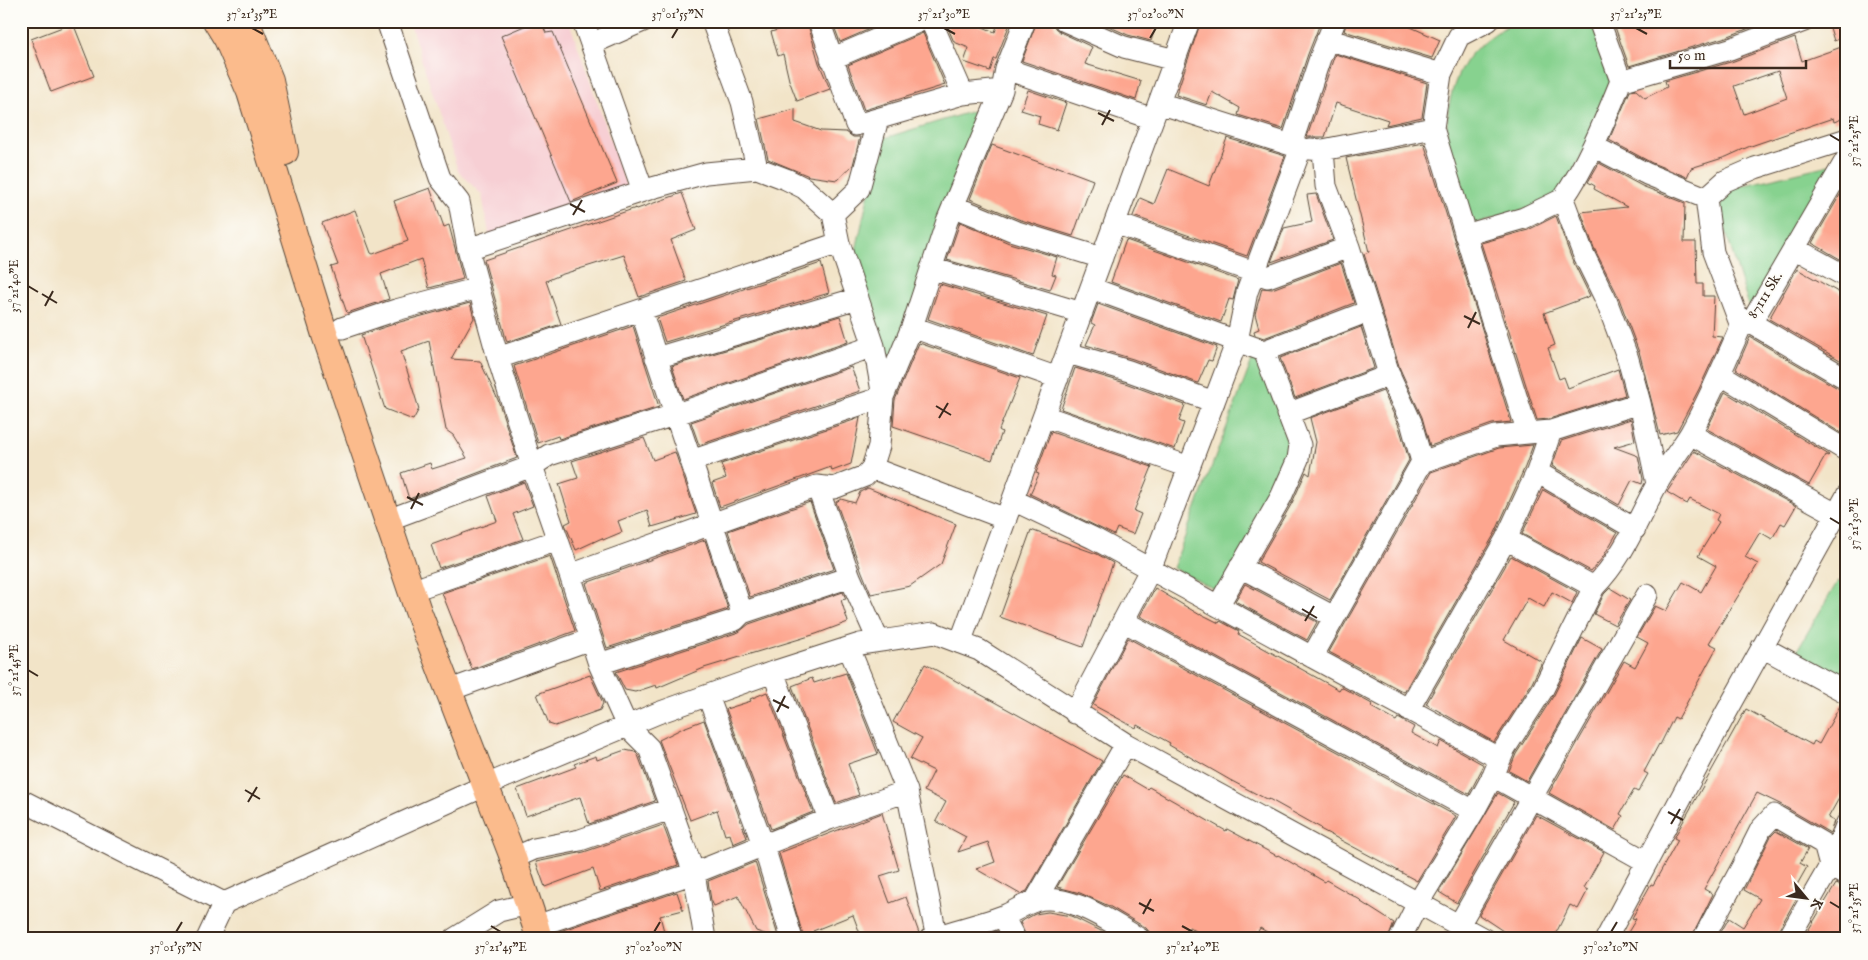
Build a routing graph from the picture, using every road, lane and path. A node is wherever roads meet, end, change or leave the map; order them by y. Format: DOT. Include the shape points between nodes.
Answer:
graph roads {
  1 [pos="216,21"];
  2 [pos="246,21"];
  3 [pos="386,21"];
  4 [pos="583,21"];
  5 [pos="643,21"];
  6 [pos="712,21"];
  7 [pos="819,21"];
  8 [pos="920,21"];
  9 [pos="931,21"];
  10 [pos="1025,21"];
  11 [pos="1065,21"];
  12 [pos="1189,21"];
  13 [pos="1488,21"];
  14 [pos="1598,21"];
  15 [pos="1804,21"];
  16 [pos="1331,30"];
  17 [pos="591,44"];
  18 [pos="831,58"];
  19 [pos="1175,60"];
  20 [pos="1006,69"];
  21 [pos="1441,74"];
  22 [pos="1621,81"];
  23 [pos="1002,90"];
  24 [pos="963,94"];
  25 [pos="1156,111"];
  26 [pos="878,119"];
  27 [pos="1433,128"];
  28 [pos="1847,139"];
  29 [pos="1594,146"];
  30 [pos="1296,147"];
  31 [pos="1323,150"];
  32 [pos="757,168"];
  33 [pos="1844,168"];
  34 [pos="643,191"];
  35 [pos="1706,198"];
  36 [pos="1563,199"];
  37 [pos="953,206"];
  38 [pos="832,214"];
  39 [pos="1115,223"];
  40 [pos="1465,235"];
  41 [pos="839,242"];
  42 [pos="1349,247"];
  43 [pos="1794,248"];
  44 [pos="468,249"];
  45 [pos="1102,258"];
  46 [pos="931,268"];
  47 [pos="1255,272"];
  48 [pos="1847,277"];
  49 [pos="479,288"];
  50 [pos="1091,288"];
  51 [pos="858,298"];
  52 [pos="640,310"];
  53 [pos="1369,311"];
  54 [pos="1082,313"];
  55 [pos="1746,324"];
  56 [pos="912,327"];
  57 [pos="342,328"];
  58 [pos="1237,341"];
  59 [pos="874,346"];
  60 [pos="1264,351"];
  61 [pos="1068,352"];
  62 [pos="498,358"];
  63 [pos="656,358"];
  64 [pos="1720,374"];
  65 [pos="1390,375"];
  66 [pos="1058,378"];
  67 [pos="1847,379"];
  68 [pos="883,398"];
  69 [pos="1214,402"];
  70 [pos="1640,404"];
  71 [pos="1287,414"];
  72 [pos="674,415"];
  73 [pos="1044,416"];
  74 [pos="1551,431"];
  75 [pos="1528,433"];
  76 [pos="1690,434"];
  77 [pos="1847,451"];
  78 [pos="691,461"];
  79 [pos="1422,462"];
  80 [pos="532,466"];
  81 [pos="1189,467"];
  82 [pos="872,468"];
  83 [pos="1537,472"];
  84 [pos="1657,484"];
  85 [pos="817,486"];
  86 [pos="1847,495"];
  87 [pos="1010,509"];
  88 [pos="1836,514"];
  89 [pos="401,515"];
  90 [pos="712,522"];
  91 [pos="1636,529"];
  92 [pos="1506,539"];
  93 [pos="558,540"];
  94 [pos="1240,566"];
  95 [pos="1150,570"];
  96 [pos="570,575"];
  97 [pos="850,577"];
  98 [pos="425,586"];
  99 [pos="1594,586"];
  100 [pos="1647,595"];
  101 [pos="1218,606"];
  102 [pos="742,613"];
  103 [pos="1334,617"];
  104 [pos="1123,621"];
  105 [pos="591,639"];
  106 [pos="878,640"];
  107 [pos="960,643"];
  108 [pos="1762,647"];
  109 [pos="849,648"];
  110 [pos="1312,656"];
  111 [pos="599,664"];
  112 [pos="773,672"];
  113 [pos="461,686"];
  114 [pos="1847,693"];
  115 [pos="708,696"];
  116 [pos="1408,710"];
  117 [pos="1075,713"];
  118 [pos="627,726"];
  119 [pos="1126,744"];
  120 [pos="1496,767"];
  121 [pos="492,783"];
  122 [pos="907,791"];
  123 [pos="1533,796"];
  124 [pos="21,800"];
  125 [pos="670,809"];
  126 [pos="1474,811"];
  127 [pos="829,819"];
  128 [pos="1847,823"];
  129 [pos="764,847"];
  130 [pos="525,853"];
  131 [pos="1647,862"];
  132 [pos="1838,871"];
  133 [pos="694,874"];
  134 [pos="1035,901"];
  135 [pos="224,903"];
  136 [pos="1418,903"];
  137 [pos="529,904"];
  138 [pos="1003,916"];
  139 [pos="1459,925"];
  140 [pos="546,933"];
  141 [pos="935,938"];
  142 [pos="208,939"];
  143 [pos="454,939"];
  144 [pos="705,939"];
  145 [pos="792,939"];
  146 [pos="1015,939"];
  147 [pos="1140,939"];
  148 [pos="1400,939"];
  149 [pos="1484,939"];
  150 [pos="1606,939"];
  151 [pos="1703,939"];
  152 [pos="1788,939"];
  1 -- 121 [label="main road" via="250,92 325,335 418,611"];
  2 -- 57 [label="main road" via="270,80 281,136 299,199"];
  3 -- 44 [label="street" via="440,178 459,202"];
  4 -- 17 [label="street"];
  5 -- 17 [label="street"];
  6 -- 32 [label="street" via="742,102"];
  7 -- 18 [label="street"];
  8 -- 18 [label="street"];
  9 -- 24 [label="street"];
  10 -- 20 [label="street"];
  11 -- 19 [label="street" via="1124,47"];
  12 -- 19 [label="street"];
  13 -- 21 [label="street" via="1459,36"];
  14 -- 22 [label="street"];
  15 -- 22 [label="street" via="1730,49"];
  16 -- 21 [label="street"];
  16 -- 30 [label="street"];
  17 -- 34 [label="street"];
  18 -- 26 [label="street" via="856,125"];
  19 -- 25 [label="street"];
  20 -- 23 [label="street"];
  20 -- 25 [label="street"];
  21 -- 27 [label="street"];
  22 -- 29 [label="street"];
  23 -- 24 [label="street"];
  23 -- 37 [label="street"];
  24 -- 26 [label="street"];
  25 -- 30 [label="street"];
  25 -- 39 [label="street"];
  26 -- 38 [label="street" via="859,189"];
  27 -- 31 [label="street"];
  27 -- 40 [label="street"];
  28 -- 35 [label="street" via="1755,168 1725,182"];
  29 -- 35 [label="street" via="1647,174"];
  29 -- 36 [label="street"];
  30 -- 31 [label="street"];
  30 -- 47 [label="street"];
  31 -- 42 [label="street" via="1326,186"];
  32 -- 34 [label="street" via="706,173"];
  32 -- 38 [label="street" via="804,188"];
  33 -- 43 [label="street, 87111 Sk."];
  34 -- 44 [label="street"];
  35 -- 55 [label="street" via="1713,252"];
  36 -- 40 [label="street" via="1524,218"];
  36 -- 70 [label="street" via="1583,253 1606,300 1628,359"];
  37 -- 45 [label="street" via="1014,231"];
  37 -- 46 [label="street"];
  38 -- 41 [label="street"];
  39 -- 45 [label="street"];
  39 -- 47 [label="street"];
  40 -- 75 [label="street"];
  41 -- 51 [label="street"];
  41 -- 52 [label="street"];
  42 -- 47 [label="street" via="1268,277"];
  42 -- 53 [label="street"];
  43 -- 48 [label="street"];
  43 -- 55 [label="street, 87111 Sk."];
  44 -- 49 [label="street"];
  45 -- 50 [label="street"];
  46 -- 54 [label="street"];
  46 -- 56 [label="street"];
  47 -- 58 [label="street" via="1247,292"];
  49 -- 57 [label="street"];
  49 -- 62 [label="street"];
  50 -- 54 [label="street"];
  50 -- 58 [label="street"];
  51 -- 59 [label="street"];
  51 -- 63 [label="street"];
  52 -- 62 [label="street"];
  52 -- 63 [label="street"];
  53 -- 60 [label="street"];
  53 -- 65 [label="street"];
  54 -- 61 [label="street"];
  55 -- 64 [label="street, 87111 Sk."];
  55 -- 67 [label="street"];
  56 -- 66 [label="street"];
  56 -- 68 [label="street"];
  57 -- 89 [label="main road"];
  58 -- 60 [label="street"];
  58 -- 69 [label="street"];
  59 -- 68 [label="street"];
  59 -- 72 [label="street"];
  60 -- 71 [label="street"];
  61 -- 66 [label="street"];
  61 -- 69 [label="street"];
  62 -- 80 [label="street"];
  63 -- 72 [label="street"];
  64 -- 76 [label="street, 87111 Sk."];
  64 -- 77 [label="street"];
  65 -- 71 [label="street"];
  65 -- 79 [label="street" via="1411,422"];
  66 -- 73 [label="street"];
  68 -- 78 [label="street"];
  68 -- 82 [label="street" via="878,446"];
  69 -- 81 [label="street"];
  70 -- 74 [label="street"];
  70 -- 84 [label="street"];
  71 -- 94 [label="street" via="1300,445 1298,459 1281,497"];
  72 -- 78 [label="street"];
  72 -- 80 [label="street" via="549,455"];
  73 -- 81 [label="street"];
  73 -- 87 [label="street"];
  74 -- 75 [label="street"];
  74 -- 83 [label="street"];
  75 -- 79 [label="street" via="1496,436"];
  76 -- 84 [label="street, 87111 Sk."];
  76 -- 88 [label="street"];
  78 -- 90 [label="street"];
  79 -- 103 [label="street"];
  80 -- 89 [label="street"];
  80 -- 93 [label="street"];
  81 -- 95 [label="street"];
  82 -- 85 [label="street" via="865,476 834,488"];
  82 -- 87 [label="street"];
  83 -- 91 [label="street"];
  83 -- 92 [label="street"];
  84 -- 91 [label="street, 87111 Sk."];
  85 -- 90 [label="street"];
  85 -- 97 [label="street"];
  86 -- 88 [label="street"];
  87 -- 95 [label="street" via="1093,538"];
  87 -- 107 [label="street"];
  88 -- 108 [label="street"];
  89 -- 98 [label="main road"];
  90 -- 96 [label="street"];
  90 -- 102 [label="street"];
  91 -- 99 [label="street, 87111 Sk." via="1608,573"];
  92 -- 99 [label="street"];
  92 -- 116 [label="street"];
  93 -- 96 [label="street"];
  93 -- 98 [label="street"];
  94 -- 101 [label="street"];
  94 -- 103 [label="street"];
  95 -- 101 [label="street"];
  95 -- 104 [label="street"];
  96 -- 105 [label="street"];
  97 -- 102 [label="street"];
  97 -- 106 [label="street"];
  98 -- 113 [label="main road"];
  99 -- 120 [label="street, 87111 Sk." via="1543,689"];
  100 -- 123 [label="street"];
  101 -- 110 [label="street"];
  102 -- 111 [label="street" via="735,620"];
  103 -- 110 [label="street"];
  104 -- 117 [label="street"];
  104 -- 126 [label="street"];
  105 -- 111 [label="street"];
  105 -- 113 [label="street"];
  106 -- 107 [label="street" via="934,632"];
  106 -- 109 [label="street"];
  107 -- 117 [label="street" via="979,650"];
  108 -- 114 [label="street"];
  108 -- 131 [label="street"];
  109 -- 112 [label="street"];
  109 -- 122 [label="street"];
  110 -- 116 [label="street"];
  111 -- 118 [label="street"];
  112 -- 115 [label="street"];
  112 -- 127 [label="street"];
  113 -- 121 [label="main road"];
  115 -- 118 [label="street"];
  115 -- 129 [label="street"];
  116 -- 120 [label="street"];
  117 -- 119 [label="street"];
  118 -- 121 [label="street"];
  118 -- 125 [label="street" via="648,748"];
  119 -- 134 [label="street"];
  119 -- 136 [label="street"];
  120 -- 123 [label="street"];
  120 -- 126 [label="street, 87111 Sk."];
  121 -- 130 [label="main road"];
  121 -- 135 [label="street"];
  121 -- 137 [label="main road"];
  122 -- 127 [label="street"];
  122 -- 141 [label="street"];
  123 -- 131 [label="street"];
  123 -- 139 [label="street"];
  124 -- 135 [label="street"];
  125 -- 130 [label="street" via="580,840"];
  125 -- 133 [label="street"];
  126 -- 136 [label="street, 87111 Sk."];
  127 -- 129 [label="street"];
  128 -- 132 [label="street"];
  129 -- 133 [label="street"];
  129 -- 145 [label="street"];
  130 -- 140 [label="main road"];
  131 -- 150 [label="street"];
  132 -- 151 [label="street" via="1824,844 1774,815 1761,829"];
  132 -- 152 [label="street"];
  133 -- 140 [label="street"];
  133 -- 144 [label="street"];
  134 -- 138 [label="street"];
  134 -- 147 [label="street" via="1055,899 1072,902"];
  135 -- 142 [label="street"];
  136 -- 139 [label="street"];
  136 -- 148 [label="street, 87111 Sk."];
  137 -- 140 [label="main road"];
  137 -- 143 [label="street" via="499,911"];
  138 -- 141 [label="street"];
  138 -- 146 [label="street"];
  139 -- 149 [label="street"];
}
